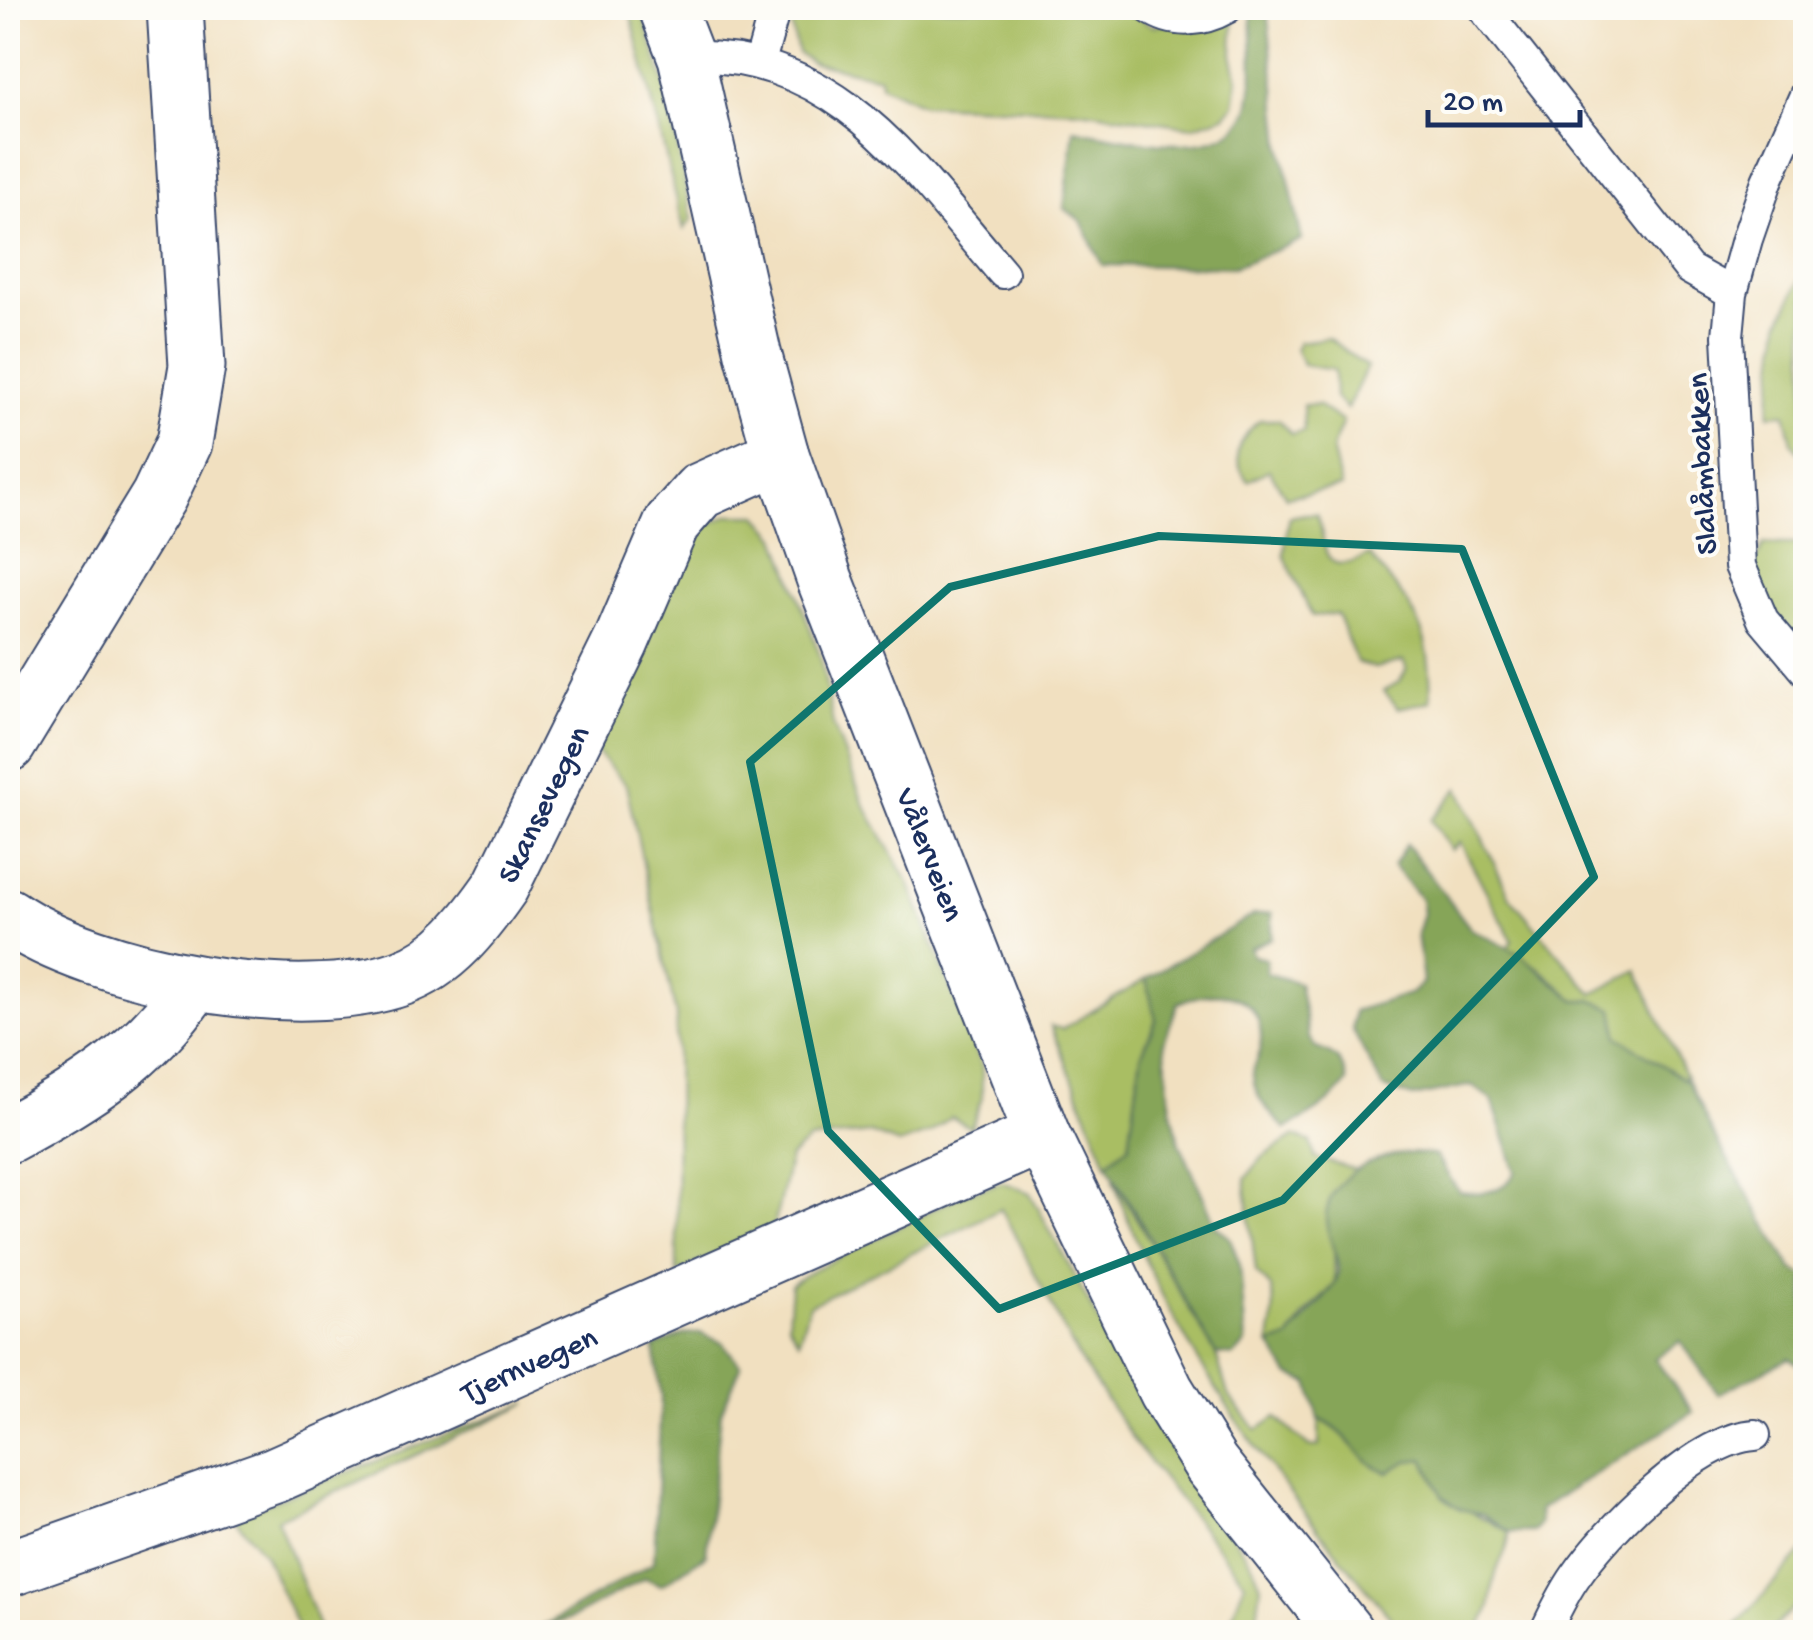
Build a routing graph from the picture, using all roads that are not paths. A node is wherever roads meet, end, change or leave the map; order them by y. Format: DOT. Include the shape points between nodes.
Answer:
graph roads {
  1 [pos="175,8"];
  2 [pos="667,8"];
  3 [pos="775,8"];
  4 [pos="1148,8"];
  5 [pos="1227,8"];
  6 [pos="1483,8"];
  7 [pos="686,58"];
  8 [pos="760,62"];
  9 [pos="1806,92"];
  10 [pos="1003,273"];
  11 [pos="1732,294"];
  12 [pos="781,455"];
  13 [pos="1806,671"];
  14 [pos="8,744"];
  15 [pos="8,916"];
  16 [pos="194,984"];
  17 [pos="1042,1134"];
  18 [pos="8,1135"];
  19 [pos="1755,1435"];
  20 [pos="8,1570"];
  21 [pos="1344,1632"];
  22 [pos="1545,1632"];
  1 -- 14 [label="street" via="194,402 159,496"];
  2 -- 7 [label="street, Vålerveien"];
  3 -- 8 [label="lane"];
  4 -- 5 [label="lane" via="1176,20 1208,19"];
  6 -- 11 [label="lane" via="1689,268"];
  7 -- 8 [label="lane"];
  7 -- 12 [label="street, Vålerveien"];
  8 -- 10 [label="lane" via="824,88 853,110"];
  9 -- 11 [label="lane, Slalåmbakken" via="1767,181"];
  11 -- 13 [label="lane, Slalåmbakken" via="1728,336 1740,566 1763,620"];
  12 -- 16 [label="street, Skansevegen" via="700,491 672,524 524,843 476,922 447,950 403,978 323,994"];
  12 -- 17 [label="street, Vålerveien"];
  15 -- 16 [label="street, Skansevegen" via="86,953"];
  16 -- 18 [label="street" via="169,1021 129,1060 82,1096"];
  17 -- 20 [label="street, Tjernvegen" via="275,1474"];
  17 -- 21 [label="street, Vålerveien" via="1166,1391 1212,1464"];
  19 -- 22 [label="lane" via="1736,1436 1698,1456 1602,1542"];
}
